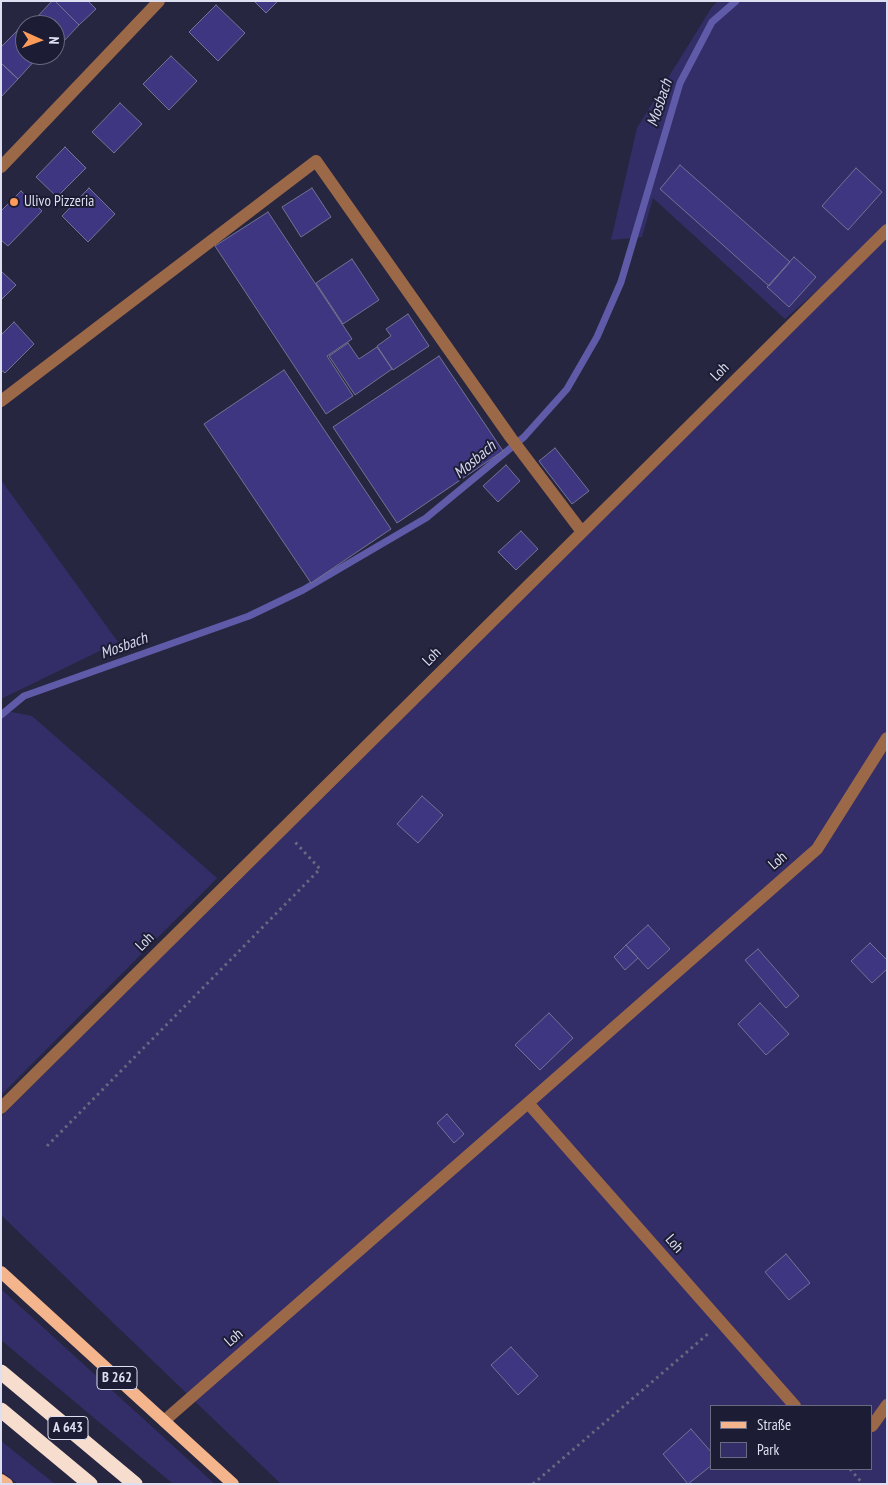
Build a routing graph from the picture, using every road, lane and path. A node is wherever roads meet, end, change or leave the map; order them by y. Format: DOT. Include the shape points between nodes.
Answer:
graph roads {
  1 [pos="159,1"];
  2 [pos="1,166"];
  3 [pos="887,230"];
  4 [pos="1,401"];
  5 [pos="582,532"];
  6 [pos="887,738"];
  7 [pos="282,829"];
  8 [pos="528,1103"];
  9 [pos="1,1108"];
  10 [pos="47,1146"];
  11 [pos="1,1272"];
  12 [pos="721,1322"];
  13 [pos="1,1372"];
  14 [pos="794,1405"];
  15 [pos="887,1405"];
  16 [pos="1,1410"];
  17 [pos="164,1421"];
  18 [pos="873,1425"];
  19 [pos="851,1470"];
  20 [pos="1,1480"];
  21 [pos="7,1484"];
  22 [pos="90,1484"];
  23 [pos="135,1484"];
  24 [pos="233,1484"];
  25 [pos="533,1484"];
  26 [pos="863,1484"];
  1 -- 2 [label="street"];
  3 -- 5 [label="street, Loh"];
  4 -- 5 [label="street" via="316,161 511,438"];
  5 -- 7 [label="street, Loh"];
  6 -- 8 [label="street, Loh" via="817,849"];
  7 -- 9 [label="street, Loh"];
  7 -- 10 [label="path" via="320,869"];
  8 -- 12 [label="street, Loh"];
  8 -- 17 [label="street, Loh"];
  11 -- 17 [label="main road, B 262"];
  12 -- 14 [label="street, Loh"];
  12 -- 25 [label="path"];
  13 -- 23 [label="highway, A 643"];
  15 -- 18 [label="street"];
  16 -- 22 [label="highway, A 643"];
  17 -- 24 [label="main road, B 262"];
  19 -- 26 [label="path"];
  20 -- 21 [label="main road"];
}
